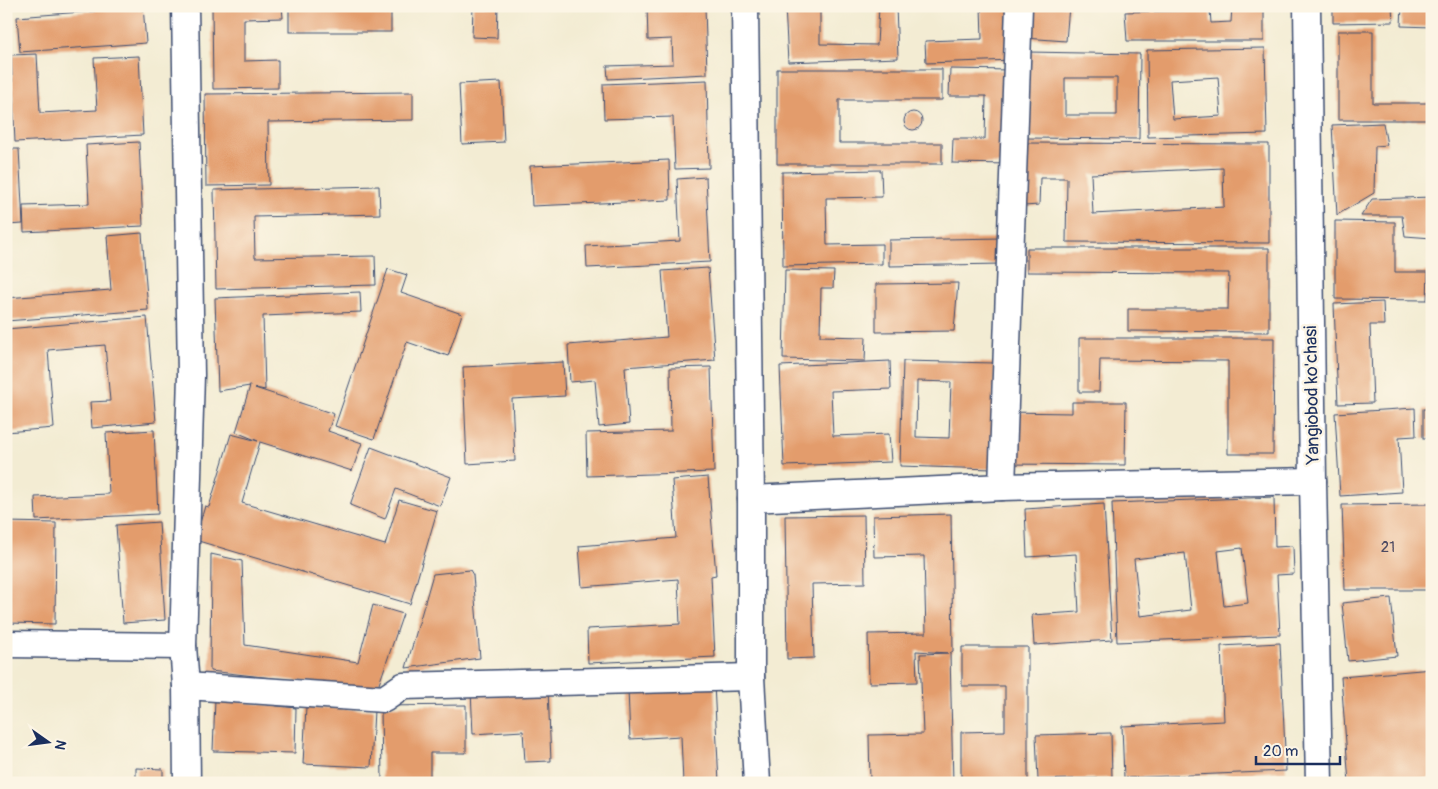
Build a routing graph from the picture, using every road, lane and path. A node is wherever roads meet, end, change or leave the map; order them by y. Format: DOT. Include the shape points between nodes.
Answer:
graph roads {
  1 [pos="185,6"];
  2 [pos="745,6"];
  3 [pos="1019,6"];
  4 [pos="1307,6"];
  5 [pos="1313,481"];
  6 [pos="1002,487"];
  7 [pos="751,499"];
  8 [pos="6,644"];
  9 [pos="183,646"];
  10 [pos="751,677"];
  11 [pos="186,686"];
  12 [pos="187,783"];
  13 [pos="757,783"];
  14 [pos="1319,783"];
  1 -- 9 [label="street" via="191,375"];
  2 -- 7 [label="street"];
  3 -- 6 [label="street"];
  4 -- 5 [label="street, Yangiobod ko'chasi"];
  5 -- 6 [label="street"];
  5 -- 14 [label="street, Yangiobod ko'chasi"];
  6 -- 7 [label="street"];
  7 -- 10 [label="street"];
  8 -- 9 [label="street"];
  9 -- 11 [label="street"];
  10 -- 11 [label="street" via="403,686 384,699"];
  10 -- 13 [label="street"];
  11 -- 12 [label="street"];
}
